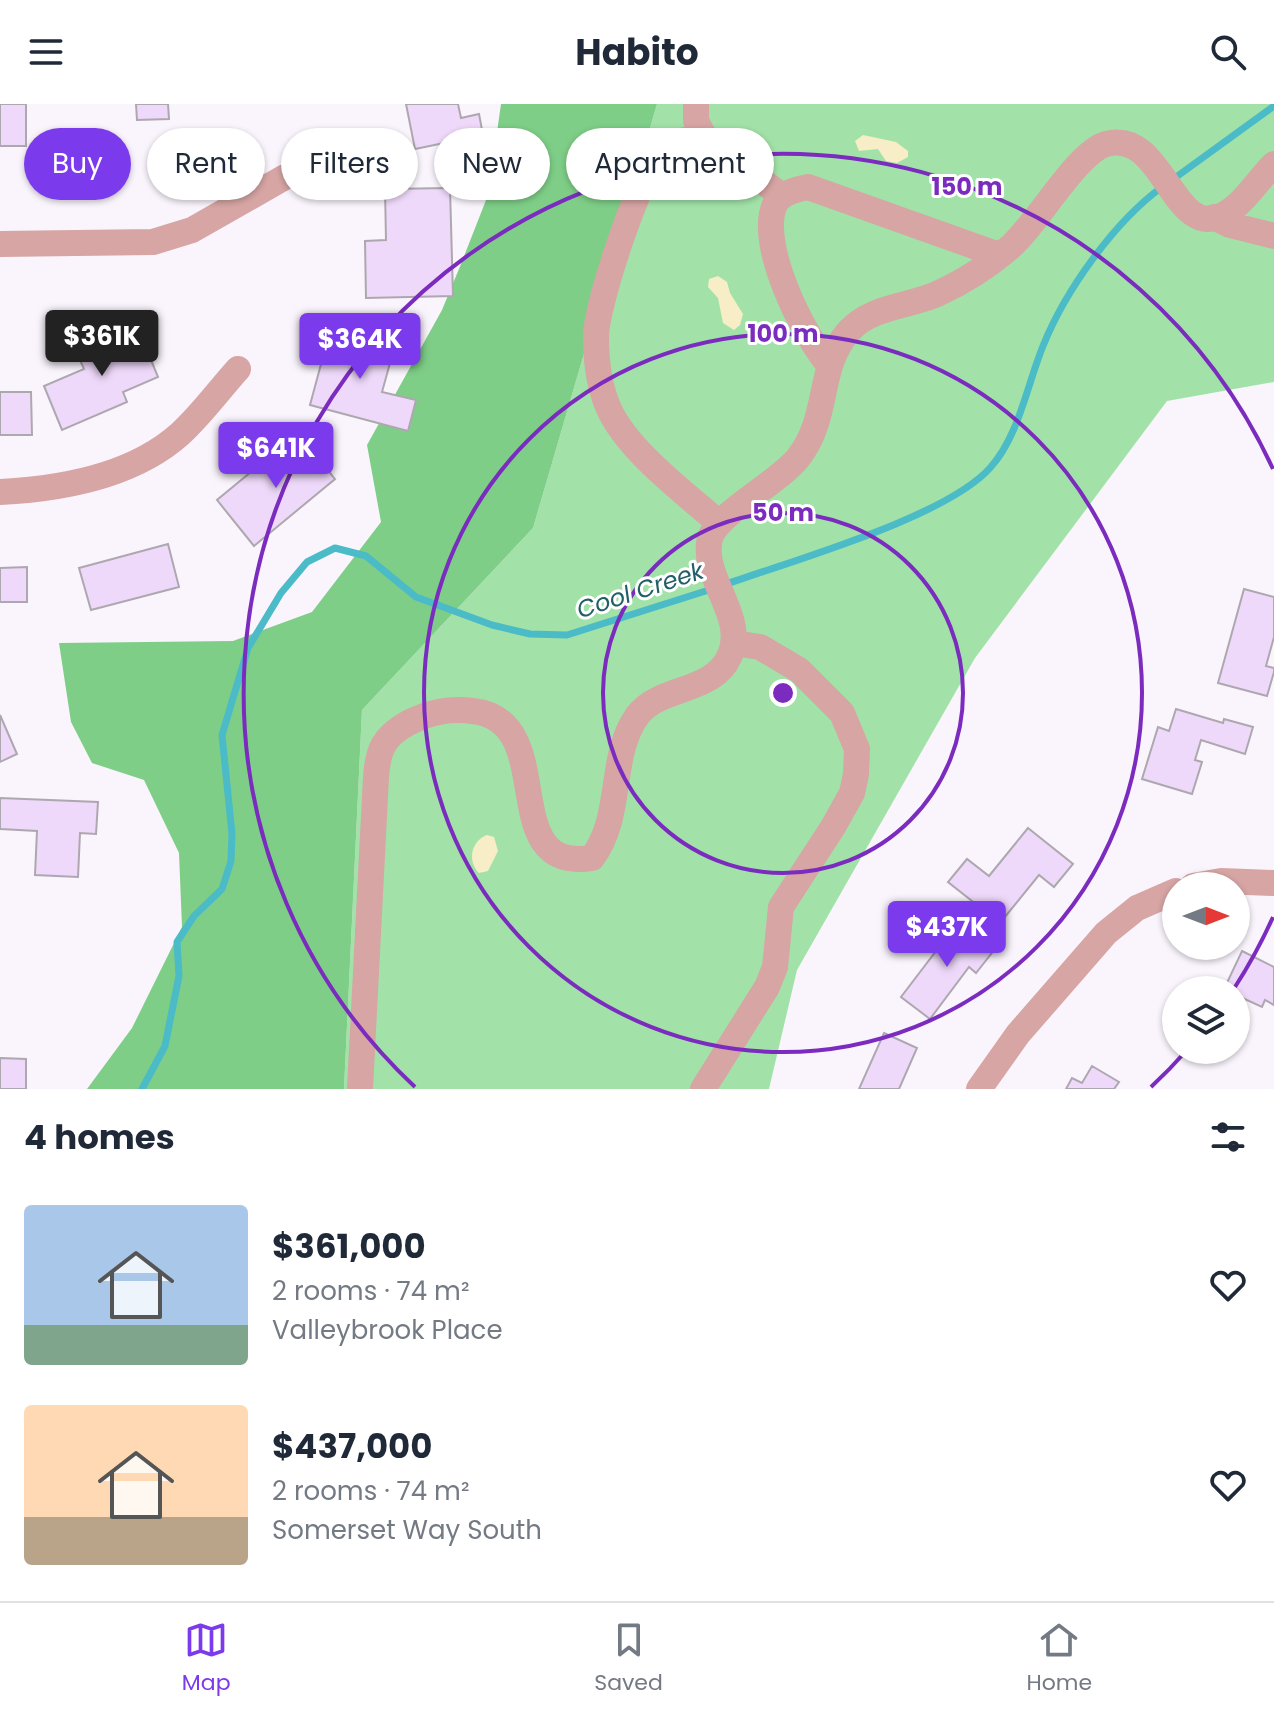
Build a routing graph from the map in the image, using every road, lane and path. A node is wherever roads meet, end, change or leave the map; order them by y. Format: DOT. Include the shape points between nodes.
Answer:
graph roads {
  1 [pos="696,104"];
  2 [pos="700,128"];
  3 [pos="1274,164"];
  4 [pos="281,179"];
  5 [pos="774,190"];
  6 [pos="782,196"];
  7 [pos="636,200"];
  8 [pos="1214,217"];
  9 [pos="1274,236"];
  10 [pos="0,244"];
  11 [pos="999,255"];
  12 [pos="830,366"];
  13 [pos="238,369"];
  14 [pos="0,492"];
  15 [pos="719,523"];
  16 [pos="733,635"];
  17 [pos="1250,882"];
  18 [pos="1274,883"];
  19 [pos="1162,897"];
  20 [pos="360,1089"];
  21 [pos="703,1089"];
  22 [pos="979,1089"];
  1 -- 2 [label="street"];
  3 -- 8 [label="street" via="1240,202"];
  4 -- 10 [label="street" via="192,230 153,242"];
  5 -- 6 [label="street"];
  6 -- 11 [label="street" via="808,187"];
  6 -- 12 [label="street" via="775,205 773,225 780,269 812,346"];
  7 -- 15 [label="street" via="596,333 598,372 609,410 657,468"];
  8 -- 9 [label="street"];
  8 -- 11 [label="street" via="1184,207 1138,146 1122,142 1085,157 1028,229"];
  11 -- 12 [label="street" via="937,294 863,319 834,353"];
  12 -- 15 [label="street" via="809,444 778,478"];
  13 -- 14 [label="street" via="179,435 141,460 70,485"];
  15 -- 16 [label="street" via="710,540 710,559"];
  16 -- 20 [label="street" via="723,667 706,680 656,700 636,718 627,733 607,833 592,858 557,855 540,838 523,758 500,721 484,712 435,711 391,733 378,749"];
  16 -- 21 [label="street" via="799,670 842,713 857,749 856,774 846,804 781,907 775,967 767,987"];
  17 -- 18 [label="street"];
  19 -- 22 [label="street" via="1137,908 1106,933 1018,1034"];
}
